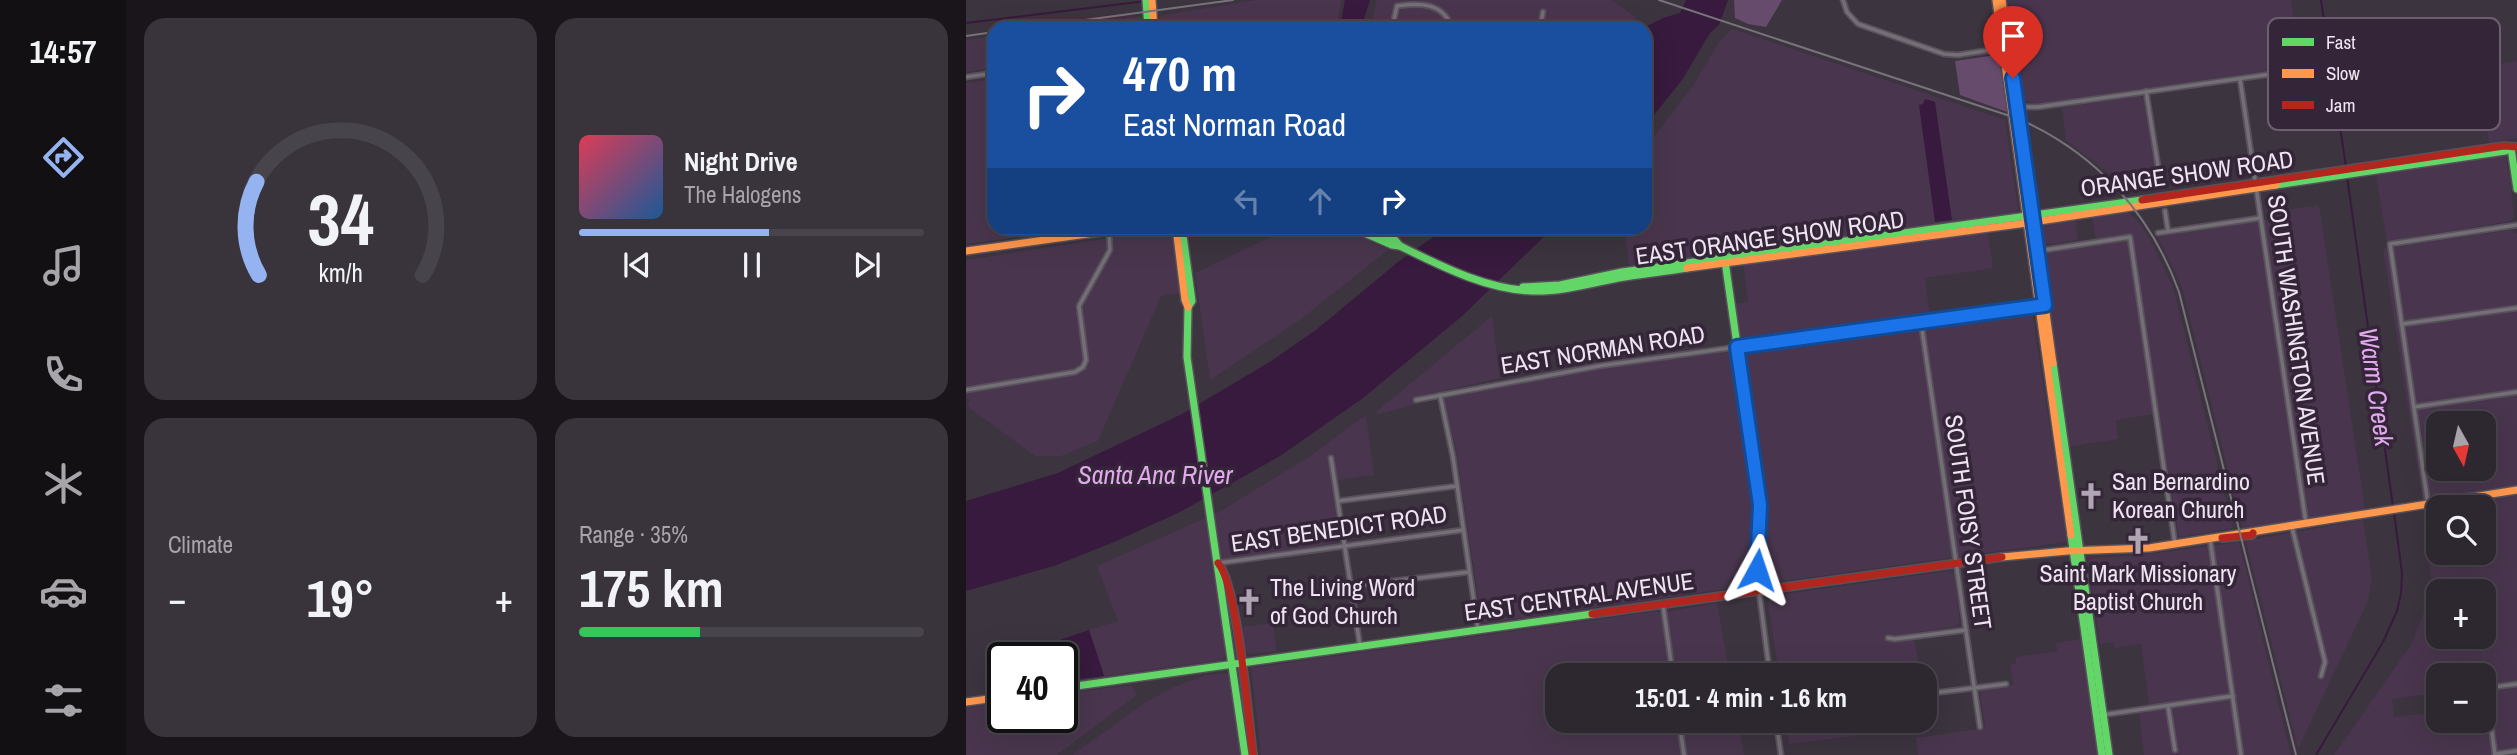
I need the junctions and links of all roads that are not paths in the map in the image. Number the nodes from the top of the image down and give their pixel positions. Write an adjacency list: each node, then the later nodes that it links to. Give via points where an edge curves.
1 (1843, 0): 11 (street, via 1853,20 1866,28 1944,54)
2 (1996, 0): 11 (main road)
3 (2002, 0): 11 (main road)
4 (1149, 3): 6 (main road); 7 (main road)
5 (1543, 12): 10 (street)
6 (1148, 21)
7 (1153, 21)
8 (1394, 21): 9 (street, via 1397,6 1414,4 1430,6)
9 (1449, 21)
10 (1541, 21)
11 (2005, 48): 17 (main road); 24 (main road)
12 (987, 74): 14 (street)
13 (2268, 74): 15 (street)
14 (966, 77)
15 (2240, 79): 16 (street); 20 (street, SOUTH WASHINGTON AVENUE)
16 (2146, 91): 17 (street); 19 (street)
17 (2017, 107): 24 (main road)
18 (2514, 147): 20 (main road, ORANGE SHOW ROAD); 21 (main road)
19 (2161, 186)
20 (2256, 187): 23 (street, SOUTH WASHINGTON AVENUE); 24 (main road, ORANGE SHOW ROAD)
21 (2517, 188)
22 (2165, 211): 26 (street)
23 (2260, 218): 26 (street); 56 (street, SOUTH WASHINGTON AVENUE)
24 (2030, 219): 36 (main road); 37 (main road, EAST ORANGE SHOW ROAD); 38 (main road)
25 (2517, 225): 42 (street, via 2390,244)
26 (2168, 232): 27 (street)
27 (2158, 233)
28 (1075, 235): 35 (main road)
29 (1110, 235): 44 (street, via 1109,254 1079,306 1086,357 1083,367 1074,373)
30 (1177, 235): 39 (main road)
31 (1183, 235): 39 (main road, via 1192,301)
32 (1369, 235): 34 (main road)
33 (1384, 235): 34 (main road)
34 (1400, 246): 37 (main road, EAST ORANGE SHOW ROAD, via 1468,277 1550,291)
35 (966, 251)
36 (2038, 251): 38 (main road); 60 (street, via 2130,237)
37 (1725, 260): 43 (main road)
38 (2042, 305): 41 (street, EAST NORMAN ROAD); 62 (main road)
39 (1188, 307): 63 (main road, via 1187,357)
40 (2517, 308): 42 (street)
41 (1921, 322): 43 (street, EAST NORMAN ROAD); 64 (street, SOUTH FOISY STREET)
42 (2402, 324): 48 (street)
43 (1737, 347): 46 (street, EAST NORMAN ROAD, via 1599,366); 67 (main road, via 1760,505)
44 (966, 390)
45 (2517, 392): 48 (street)
46 (1440, 396): 47 (street, EAST NORMAN ROAD); 50 (street)
47 (1416, 400)
48 (2414, 407): 52 (street)
49 (1331, 458): 54 (street)
50 (1457, 486): 54 (street); 58 (street)
51 (2517, 490): 53 (main road, EAST CENTRAL AVENUE)
52 (2427, 495)
53 (2485, 495)
54 (1337, 501): 61 (street)
55 (2426, 504): 56 (main road, EAST CENTRAL AVENUE)
56 (2306, 524): 57 (main road, EAST CENTRAL AVENUE)
57 (2292, 527): 59 (main road, EAST CENTRAL AVENUE); 78 (street, via 2325,662)
58 (1464, 530): 61 (street, EAST BENEDICT ROAD); 65 (street)
59 (2210, 539): 60 (main road, EAST CENTRAL AVENUE); 84 (street)
60 (2175, 544): 62 (main road, EAST CENTRAL AVENUE)
61 (1344, 546): 63 (street, EAST BENEDICT ROAD); 66 (street)
62 (2077, 551): 64 (main road, EAST CENTRAL AVENUE); 69 (main road); 73 (main road)
63 (1218, 564): 75 (main road)
64 (1956, 564): 67 (main road, EAST CENTRAL AVENUE); 71 (street, SOUTH FOISY STREET)
65 (1469, 572): 66 (street); 70 (street)
66 (1351, 586): 74 (street)
67 (1759, 592): 68 (main road, EAST CENTRAL AVENUE); 77 (street)
68 (1663, 605): 70 (main road, EAST CENTRAL AVENUE); 76 (street)
69 (2082, 615): 73 (main road); 88 (main road)
70 (1478, 630): 74 (main road, EAST CENTRAL AVENUE)
71 (1966, 630): 72 (street); 82 (street, SOUTH FOISY STREET)
72 (1888, 638)
73 (2093, 642): 88 (main road)
74 (1360, 646): 75 (main road, EAST CENTRAL AVENUE)
75 (1236, 663): 81 (main road, EAST CENTRAL AVENUE); 95 (main road); 96 (main road)
76 (1671, 663)
77 (1768, 663)
78 (2321, 676)
79 (2006, 684): 82 (street)
80 (2517, 684): 94 (street, via 2486,688)
81 (1078, 686)
82 (1974, 688): 83 (street); 89 (street, SOUTH FOISY STREET)
83 (1937, 693)
84 (2233, 696): 87 (street); 101 (street)
85 (987, 699): 86 (main road)
86 (966, 702)
87 (2168, 706): 88 (street); 92 (street)
88 (2100, 715): 99 (main road); 100 (main road)
89 (1980, 727)
90 (1681, 733): 97 (street)
91 (1778, 733): 98 (street)
92 (2175, 750)
93 (2517, 751): 94 (street)
94 (2495, 754)
95 (1245, 755)
96 (1253, 755)
97 (1684, 755)
98 (1781, 755)
99 (2102, 755)
100 (2109, 755)
101 (2241, 755)

